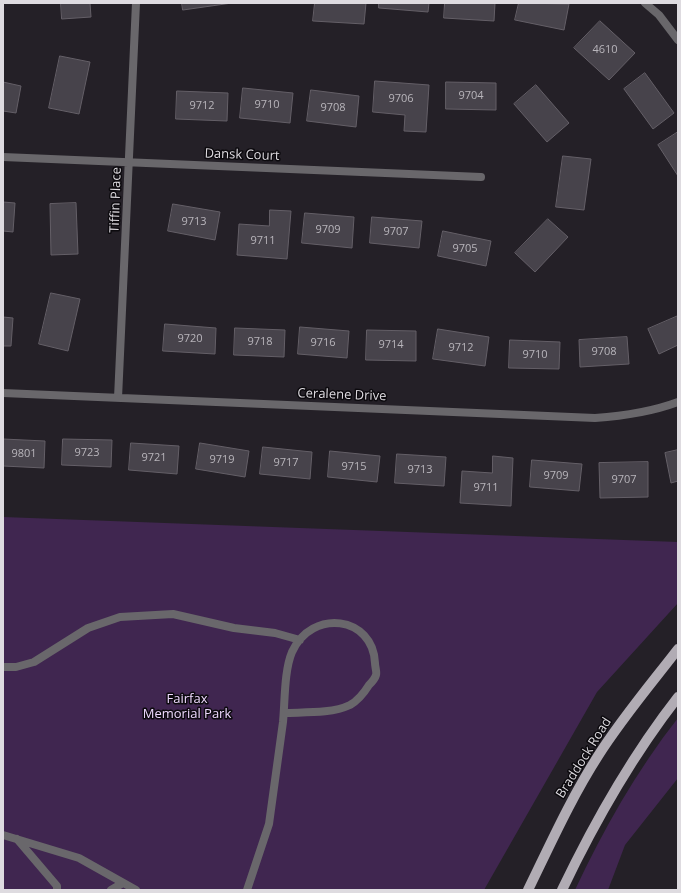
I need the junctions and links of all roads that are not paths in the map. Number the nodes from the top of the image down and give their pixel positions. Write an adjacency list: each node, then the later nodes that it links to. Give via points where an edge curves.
1 (136, 3): 5 (street, Tiffin Place)
2 (645, 3): 3 (street, via 659,15)
3 (678, 40)
4 (3, 157): 5 (street, Dansk Court)
5 (130, 162): 6 (street, Dansk Court); 8 (street, Tiffin Place)
6 (481, 177)
7 (3, 393): 8 (street, Ceralene Drive)
8 (118, 398): 9 (street, Ceralene Drive, via 595,418 630,416)
9 (678, 402)
10 (300, 640): 12 (street, via 173,614 120,617 88,628 34,662 16,667); 14 (street, via 292,653); 14 (street, via 304,634 319,625 336,622 350,626 368,639 375,653 376,675 363,695 350,705 328,710)
11 (678, 649): 17 (main road, Braddock Road, via 598,756)
12 (3, 667)
13 (678, 697): 25 (main road, via 639,752 582,848)
14 (284, 713): 22 (street, via 269,824)
15 (3, 835): 16 (street)
16 (17, 839): 18 (street, via 79,858); 19 (street, via 57,886)
17 (545, 853): 23 (main road); 24 (main road, Braddock Road)
18 (123, 883): 20 (street); 21 (street)
19 (57, 890)
20 (111, 890)
21 (136, 890)
22 (247, 890)
23 (521, 890)
24 (528, 890)
25 (562, 890)

